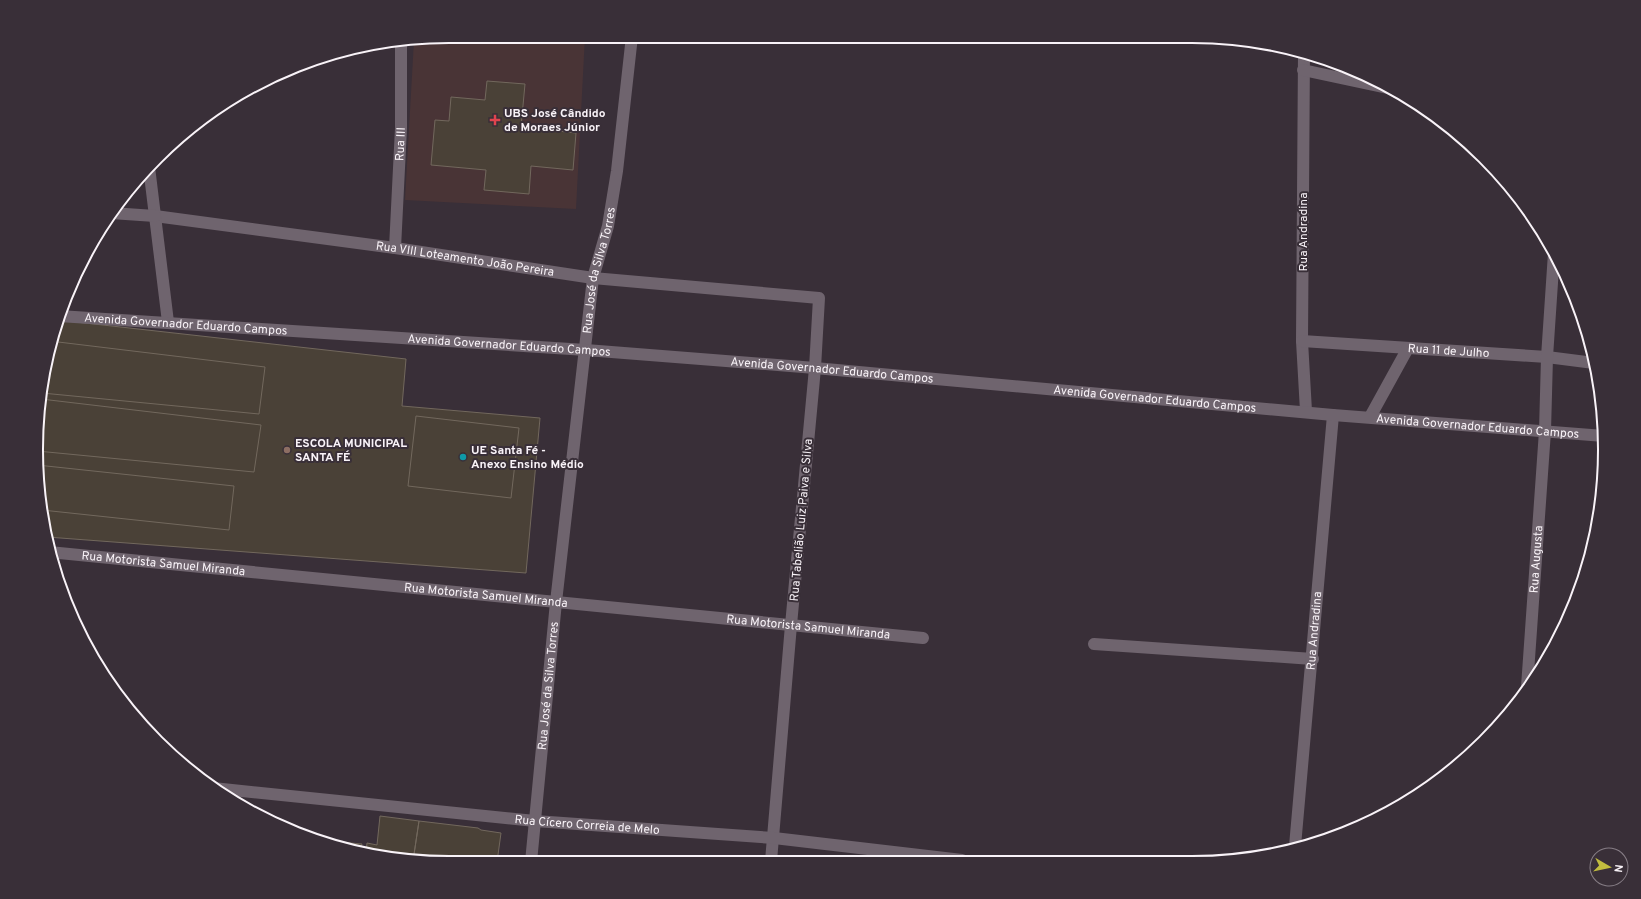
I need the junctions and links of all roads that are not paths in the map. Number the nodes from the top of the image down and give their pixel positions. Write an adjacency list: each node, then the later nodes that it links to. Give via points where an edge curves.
1 (631, 43): 11 (street, Rua José da Silva Torres, via 617,171 608,226)
2 (401, 46): 9 (street, Rua III, via 401,128)
3 (1304, 59): 4 (street, Rua Andradina)
4 (1303, 70): 5 (street); 15 (street, Rua Andradina)
5 (1369, 84)
6 (150, 175): 8 (street)
7 (119, 214): 8 (street, Rua VIII Loteamento João Pereira)
8 (155, 216): 9 (street, Rua VIII Loteamento João Pereira); 14 (street)
9 (395, 248): 11 (street, Rua VIII Loteamento João Pereira)
10 (1553, 264): 18 (street)
11 (593, 278): 12 (street, Rua VIII Loteamento João Pereira); 17 (street, Rua José da Silva Torres)
12 (819, 298): 20 (street, Rua Tabelião Luiz Paiva e Silva)
13 (66, 316): 14 (street, Avenida Governador Eduardo Campos)
14 (168, 322): 17 (street, Avenida Governador Eduardo Campos)
15 (1302, 341): 16 (street, Rua 11 de Julho); 21 (street, Rua Andradina)
16 (1408, 348): 18 (street, Rua 11 de Julho); 23 (street)
17 (586, 350): 20 (street, Avenida Governador Eduardo Campos); 27 (street, Rua José da Silva Torres)
18 (1547, 357): 19 (street, Rua 11 de Julho); 24 (street)
19 (1588, 362)
20 (815, 368): 21 (street, Avenida Governador Eduardo Campos); 28 (street, Rua Tabelião Luiz Paiva e Silva)
21 (1306, 411): 22 (street, Avenida Governador Eduardo Campos)
22 (1333, 415): 23 (street, Avenida Governador Eduardo Campos); 31 (street, Rua Andradina)
23 (1370, 417): 24 (street, Avenida Governador Eduardo Campos)
24 (1545, 431): 25 (street, Avenida Governador Eduardo Campos); 32 (street, Rua Augusta)
25 (1597, 435)
26 (56, 553): 27 (street, Rua Motorista Samuel Miranda)
27 (556, 602): 28 (street, Rua Motorista Samuel Miranda); 34 (street, Rua José da Silva Torres)
28 (791, 625): 29 (street, Rua Motorista Samuel Miranda); 35 (street, Rua Tabelião Luiz Paiva e Silva)
29 (923, 638)
30 (1094, 644): 31 (street)
31 (1313, 659): 36 (street, Rua Andradina)
32 (1528, 677)
33 (228, 790): 34 (street, Rua Cícero Correia de Melo)
34 (535, 821): 35 (street, Rua Cícero Correia de Melo); 37 (street, Rua José da Silva Torres)
35 (774, 838): 38 (street, Rua Tabelião Luiz Paiva e Silva); 39 (street, Rua Cícero Correia de Melo)
36 (1296, 842)
37 (532, 856)
38 (772, 856)
39 (928, 856)

